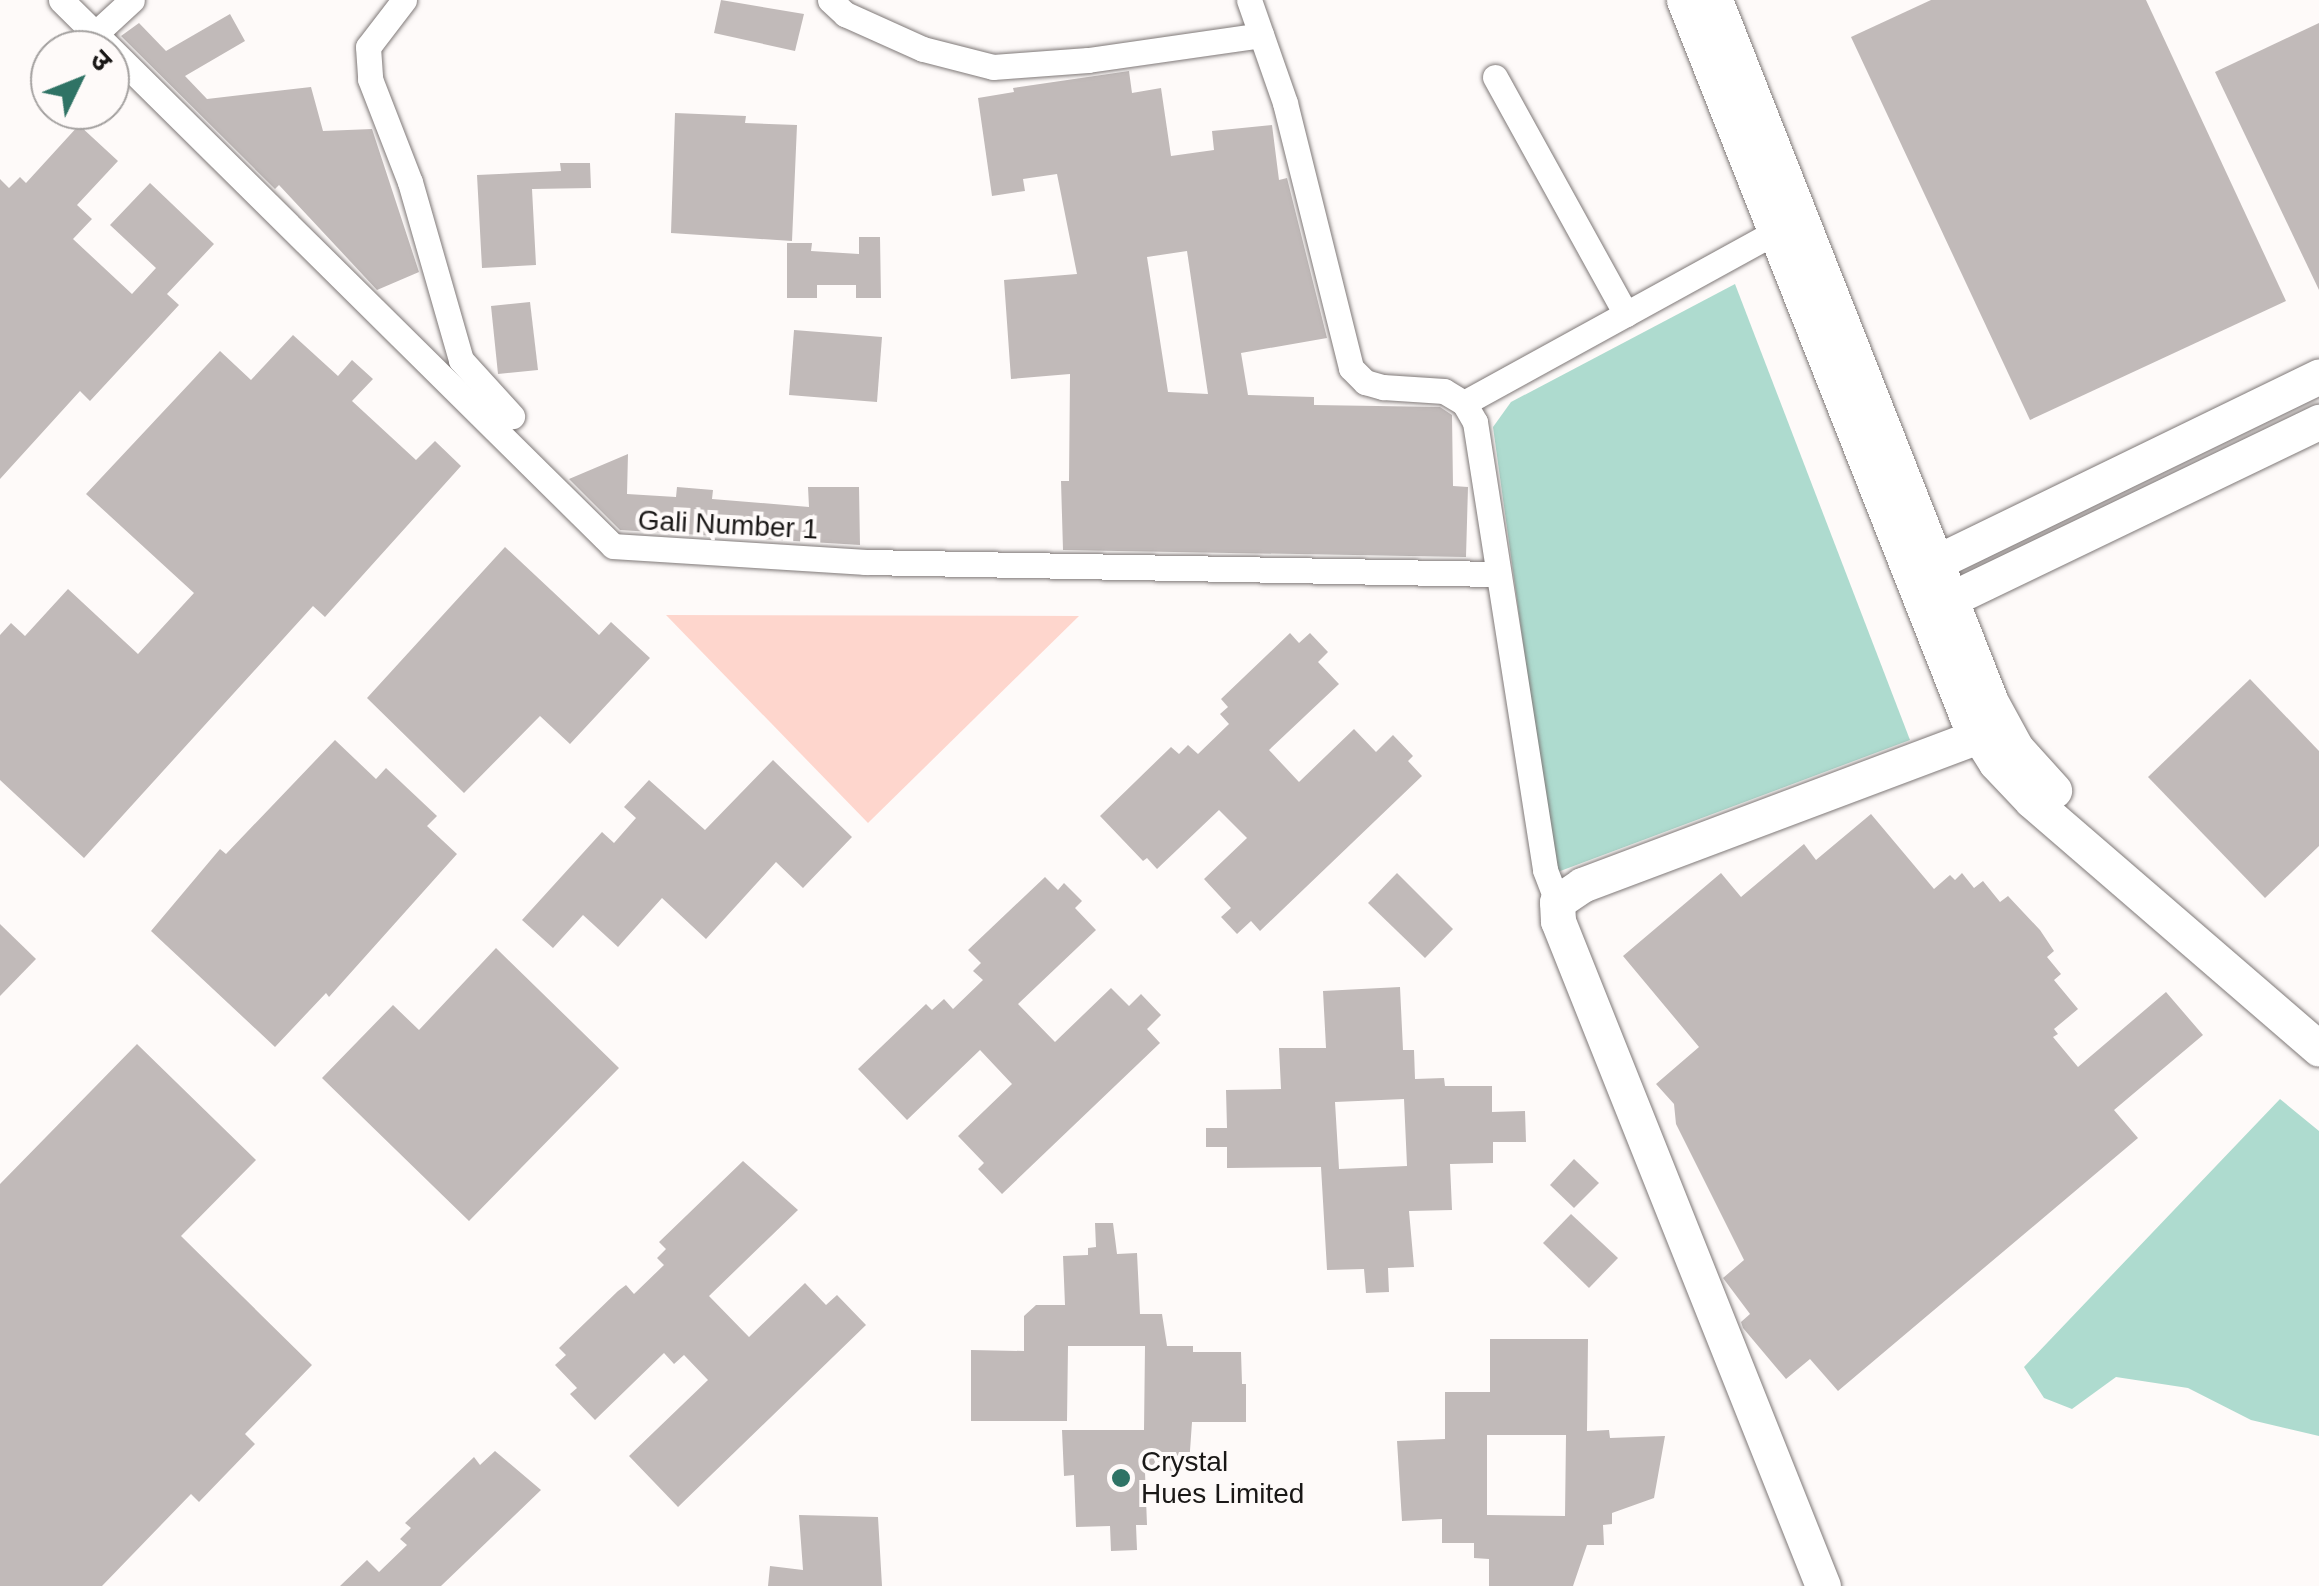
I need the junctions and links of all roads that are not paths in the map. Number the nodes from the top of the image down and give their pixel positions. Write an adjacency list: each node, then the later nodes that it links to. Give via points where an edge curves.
1 (61, 0): 8 (street, Gali Number 1)
2 (132, 0): 9 (street)
3 (404, 0): 17 (street, via 368,46 370,79 410,182 461,360)
4 (830, 0): 10 (street, via 845,14 923,49 994,67)
5 (1249, 0): 10 (street)
6 (1684, 0): 13 (street)
7 (1715, 0): 19 (street)
8 (92, 30)
9 (100, 30)
10 (1261, 35): 16 (street, via 1285,103 1351,368 1365,382 1444,391)
11 (130, 68): 20 (street, Gali Number 1, via 613,546 865,562)
12 (1495, 77): 14 (street)
13 (1774, 232): 14 (street); 19 (street)
14 (1626, 314): 16 (street)
15 (2319, 376): 19 (street)
16 (1464, 403): 20 (street, via 1475,422)
17 (512, 416)
18 (2319, 422): 21 (street)
19 (1922, 570): 21 (street)
20 (1498, 574): 23 (street, via 1546,870)
21 (1936, 606): 22 (street, via 1951,685); 24 (street, via 2016,748 2047,784)
22 (1978, 736): 23 (street, via 1582,885); 25 (street, via 2032,801)
23 (1558, 902): 26 (street, via 1558,921)
24 (2319, 1019)
25 (2319, 1049)
26 (1823, 1586)

